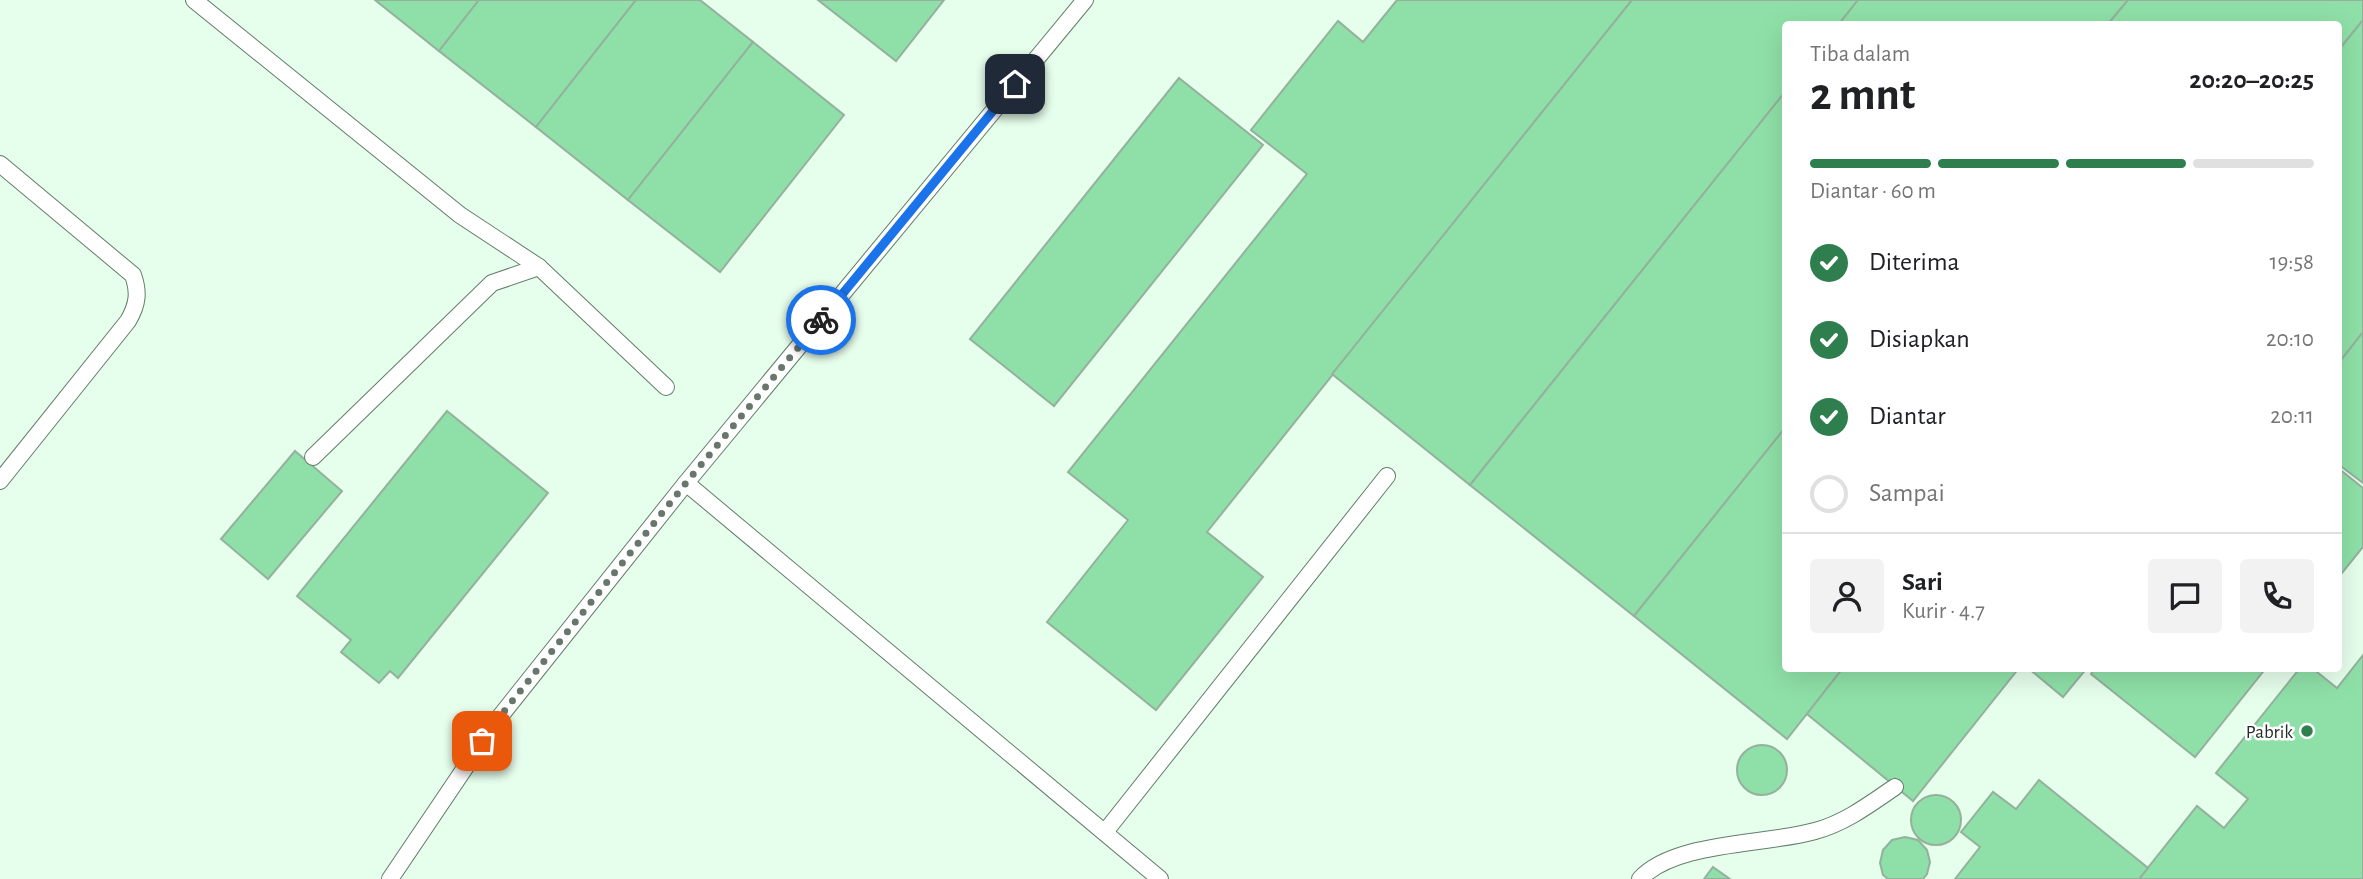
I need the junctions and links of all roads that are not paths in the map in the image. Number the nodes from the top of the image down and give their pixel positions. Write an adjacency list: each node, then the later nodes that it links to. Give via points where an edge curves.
1 (194, 0): 4 (lane, via 460,215)
2 (1085, 0): 9 (lane)
3 (0, 164): 8 (lane, via 133,275 137,286 128,321)
4 (539, 267): 5 (lane); 6 (lane, via 492,283)
5 (666, 387)
6 (313, 457)
7 (1387, 476): 11 (lane)
8 (0, 481)
9 (686, 483): 11 (lane); 12 (lane, via 498,719)
10 (1895, 787): 14 (lane, via 1858,813 1816,831 1676,857)
11 (1104, 832): 13 (lane)
12 (390, 879)
13 (1160, 879)
14 (1640, 879)

